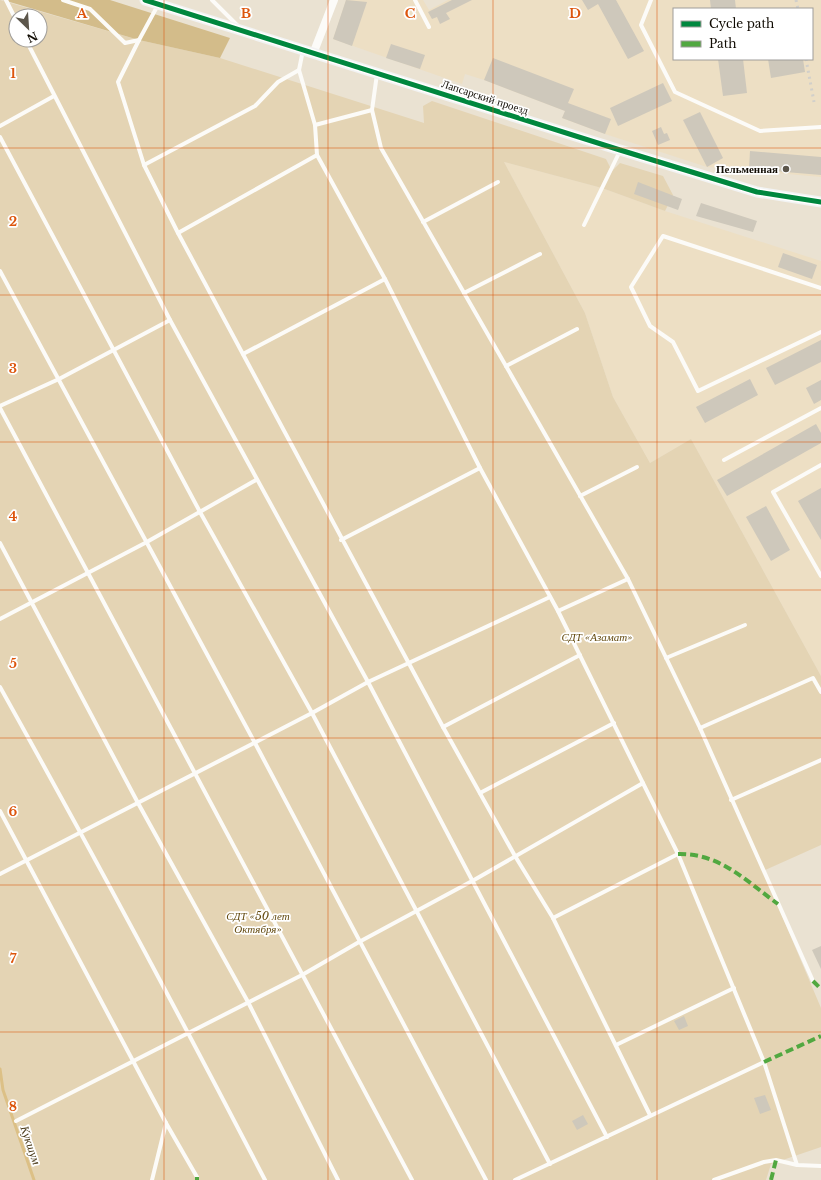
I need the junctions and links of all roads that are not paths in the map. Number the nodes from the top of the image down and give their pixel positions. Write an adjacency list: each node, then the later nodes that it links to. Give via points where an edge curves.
1 (63, 0): 10 (lane, via 90,8 125,43)
2 (145, 0): 7 (street, Лапсарский проезд)
3 (212, 0): 9 (lane)
4 (334, 0): 12 (street)
5 (415, 0): 8 (lane)
6 (651, 0): 19 (lane, via 641,25 675,92 760,131)
7 (159, 4): 9 (street, Лапсарский проезд); 10 (lane)
8 (429, 27)
9 (241, 30): 12 (street, Лапсарский проезд)
10 (139, 40): 23 (lane, via 118,82)
11 (30, 48): 15 (lane)
12 (308, 52): 13 (lane); 14 (street, Лапсарский проезд)
13 (299, 70): 17 (lane); 23 (lane, via 278,82 255,106)
14 (377, 73): 16 (lane); 21 (street, Лапсарский проезд)
15 (54, 96): 18 (lane); 34 (lane)
16 (372, 110): 17 (lane); 26 (lane, via 381,148)
17 (315, 125): 22 (lane)
18 (0, 126)
19 (821, 128)
20 (0, 137): 37 (lane)
21 (620, 150): 25 (street, Лапсарский проезд, via 757,192); 27 (lane)
22 (317, 156): 28 (lane); 31 (lane)
23 (144, 165): 28 (lane)
24 (498, 182): 26 (lane)
25 (821, 202)
26 (423, 222): 33 (lane)
27 (584, 225)
28 (178, 233): 38 (lane)
29 (540, 254): 33 (lane)
30 (0, 271): 40 (lane)
31 (385, 279): 38 (lane); 46 (lane)
32 (821, 288): 36 (lane, via 663,236 631,287 650,326 673,342 698,391)
33 (464, 293): 39 (lane)
34 (170, 320): 37 (lane); 47 (lane)
35 (577, 329): 39 (lane)
36 (821, 332)
37 (114, 350): 40 (lane); 49 (lane)
38 (243, 354): 50 (lane)
39 (506, 366): 48 (lane)
40 (59, 379): 41 (lane); 52 (lane)
41 (0, 407): 53 (lane)
42 (821, 408): 43 (lane)
43 (724, 460)
44 (821, 465): 54 (lane, via 773,492)
45 (637, 467): 48 (lane)
46 (480, 468): 50 (lane); 56 (lane)
47 (256, 480): 49 (lane); 64 (lane)
48 (580, 496): 55 (lane)
49 (200, 512): 52 (lane); 67 (lane)
50 (341, 540): 63 (lane)
51 (0, 543): 57 (lane)
52 (145, 543): 53 (lane); 71 (lane)
53 (88, 572): 57 (lane); 73 (lane)
54 (821, 576)
55 (628, 579): 58 (lane); 62 (lane)
56 (550, 597): 58 (lane); 63 (lane)
57 (32, 603): 59 (lane); 77 (lane)
58 (558, 611): 61 (lane)
59 (0, 619)
60 (745, 625): 62 (lane)
61 (580, 655): 68 (lane); 69 (lane)
62 (666, 658): 70 (lane)
63 (409, 664): 64 (lane); 69 (lane)
64 (368, 682): 67 (lane); 84 (lane)
65 (0, 687): 79 (lane)
66 (821, 692): 70 (lane, via 813,678)
67 (312, 713): 71 (lane); 85 (lane)
68 (614, 723): 74 (lane); 75 (lane)
69 (443, 727): 75 (lane)
70 (700, 728): 76 (lane)
71 (255, 743): 73 (lane); 87 (lane)
72 (821, 760): 76 (lane)
73 (195, 773): 77 (lane); 88 (lane)
74 (643, 782): 80 (lane); 81 (lane)
75 (480, 793): 81 (lane)
76 (731, 800): 89 (lane)
77 (138, 803): 79 (lane); 91 (lane)
78 (0, 811): 82 (lane)
79 (82, 833): 82 (lane); 92 (lane)
80 (678, 854): 86 (lane); 90 (lane)
81 (515, 856): 84 (lane); 86 (lane)
82 (26, 861): 83 (lane); 94 (lane)
83 (0, 874)
84 (474, 880): 85 (lane); 99 (lane)
85 (417, 910): 87 (lane); 100 (lane)
86 (554, 918): 93 (lane)
87 (359, 942): 88 (lane); 108 (lane)
88 (302, 975): 91 (lane); 107 (lane)
89 (813, 982)
90 (734, 988): 93 (lane); 95 (lane)
91 (248, 1002): 92 (lane); 106 (lane)
92 (189, 1033): 94 (lane); 105 (lane)
93 (616, 1045): 96 (lane)
94 (133, 1060): 97 (lane); 98 (lane)
95 (764, 1062): 96 (lane); 101 (lane)
96 (650, 1115): 99 (lane)
97 (16, 1121)
98 (166, 1123): 103 (lane); 104 (lane)
99 (607, 1137): 100 (lane)
100 (550, 1164): 109 (lane)
101 (797, 1165): 102 (lane); 110 (lane, via 776,1160 764,1162)
102 (821, 1166)
103 (197, 1177)
104 (152, 1180)
105 (265, 1180)
106 (338, 1180)
107 (412, 1180)
108 (486, 1180)
109 (514, 1180)
110 (714, 1180)

